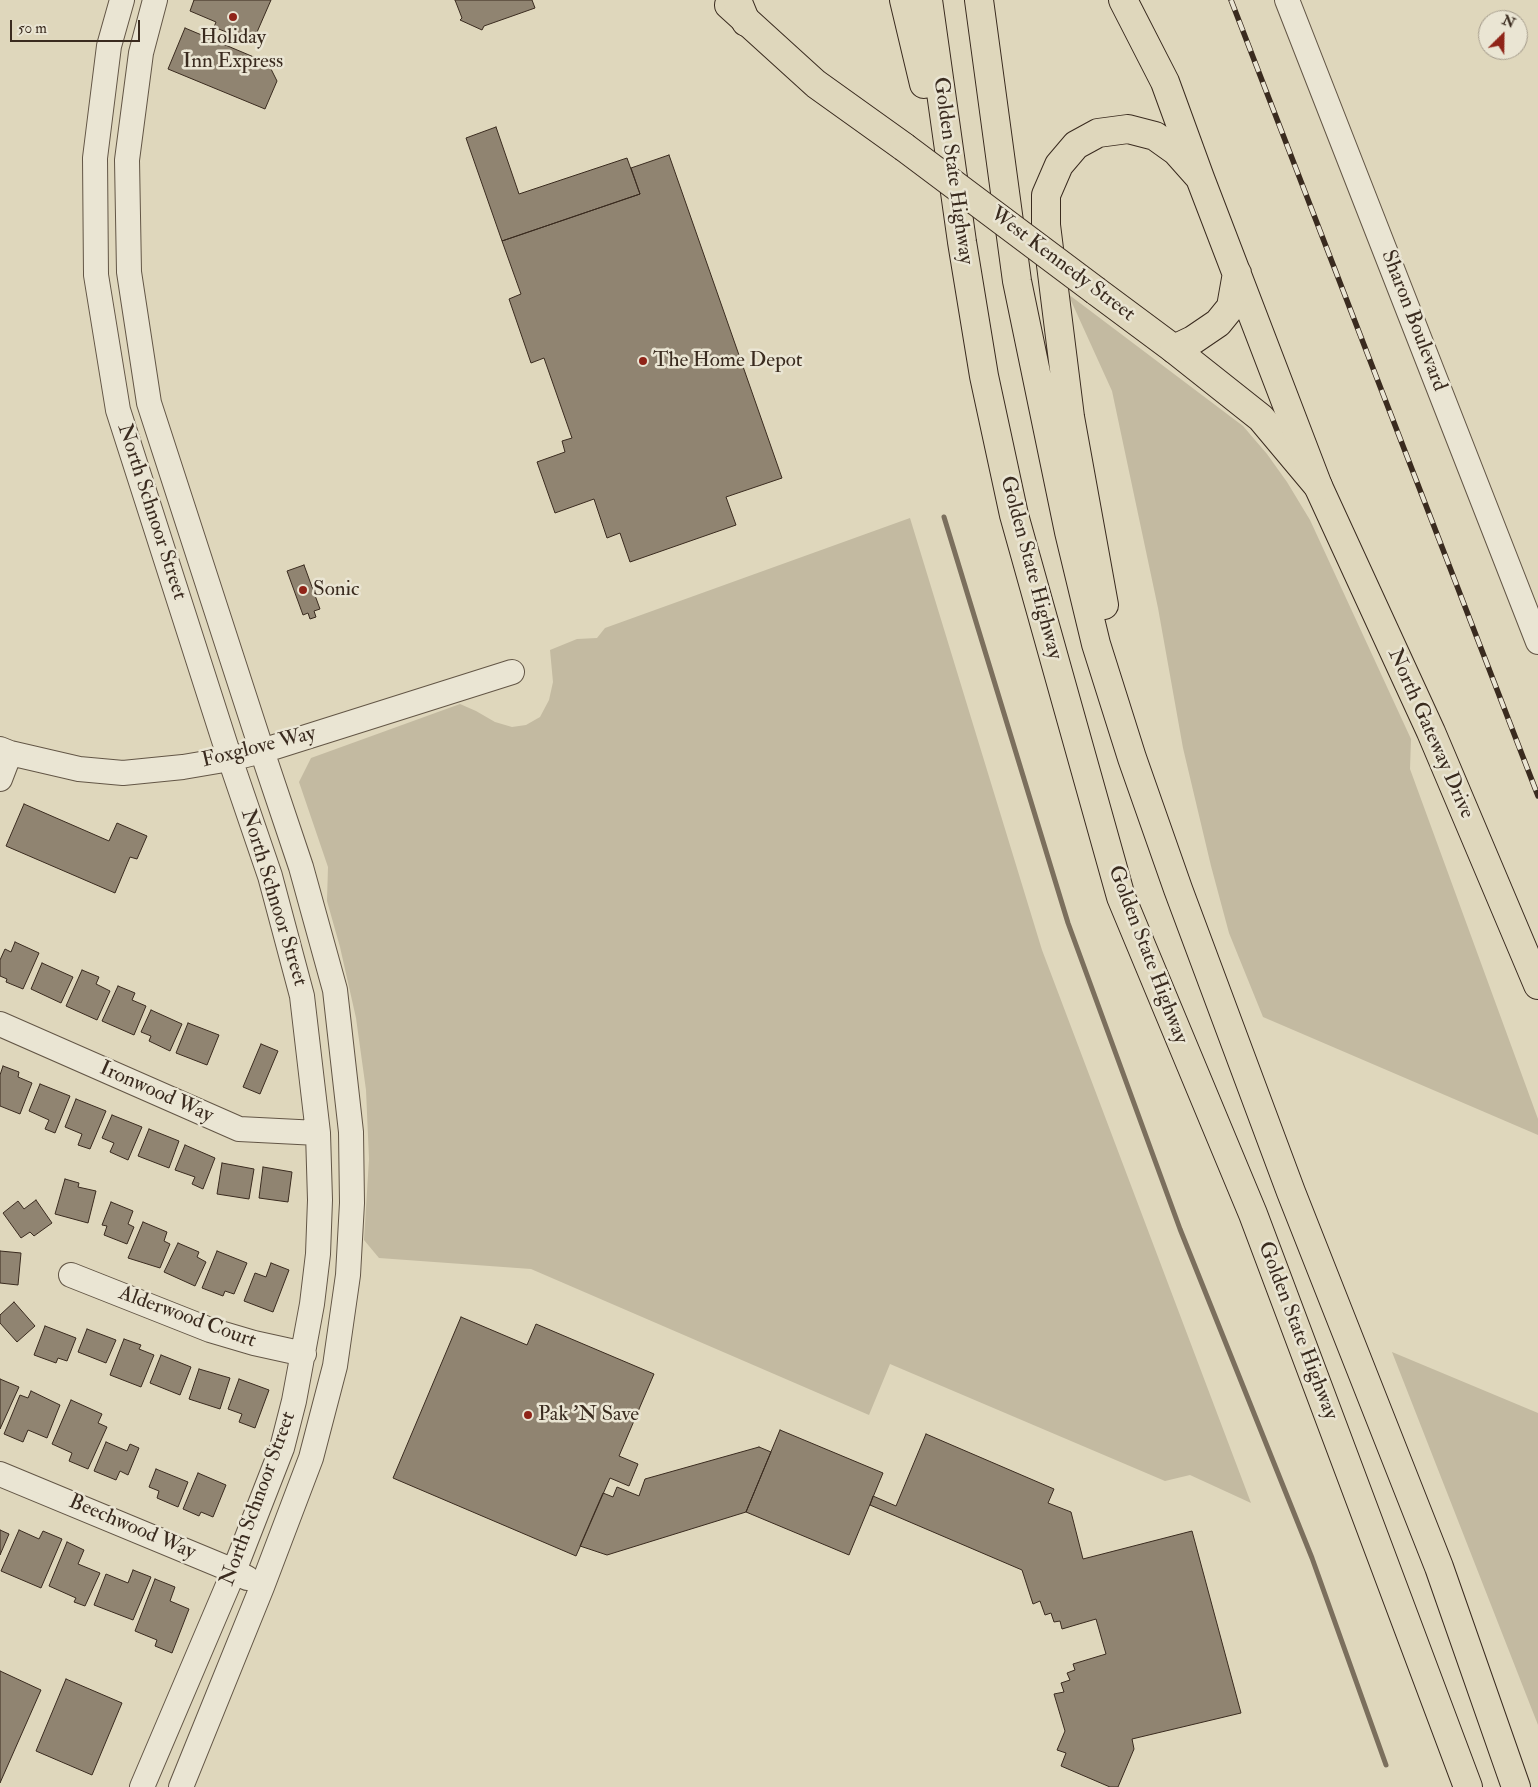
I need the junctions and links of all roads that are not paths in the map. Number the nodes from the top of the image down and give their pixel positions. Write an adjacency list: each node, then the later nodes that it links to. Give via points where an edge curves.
1 (122, 0): 16 (street, North Schnoor Street, via 109,46 95,158 96,275)
2 (139, 0): 11 (street, via 131,30)
3 (155, 0): 11 (street, North Schnoor Street)
4 (724, 0): 10 (main road, West Kennedy Street)
5 (904, 0): 13 (main road)
6 (928, 0): 13 (main road, Golden State Highway)
7 (979, 0): 23 (main road, via 1017,281 1073,550 1096,644)
8 (1123, 0): 12 (main road, via 1165,82)
9 (1287, 0): 19 (street, Sharon Boulevard)
10 (742, 11): 15 (main road, West Kennedy Street, bridge, via 816,84)
11 (141, 53): 17 (street, North Schnoor Street, via 127,160 129,272 149,403)
12 (1200, 178): 14 (main road); 23 (main road, via 1176,151 1155,136 1128,129 1098,133 1076,145 1059,165 1046,194 1046,224 1070,417)
13 (962, 242): 37 (main road, Golden State Highway, via 984,376 1014,515 1121,897 1253,1214)
14 (1237, 273): 15 (main road, via 1231,307 1218,323); 18 (main road)
15 (1174, 349): 18 (main road, West Kennedy Street, via 1261,418)
16 (113, 381): 17 (street, via 130,400 149,465); 24 (street, North Schnoor Street, via 118,410)
17 (175, 483): 22 (street, North Schnoor Street)
18 (1318, 486): 26 (main road, North Gateway Drive, via 1431,732)
19 (1538, 642)
20 (512, 672): 22 (street, Foxglove Way)
21 (5, 751): 24 (street, Foxglove Way, via 79,769 123,773); 25 (street)
22 (262, 751): 24 (street, Foxglove Way); 33 (street, North Schnoor Street, via 301,867 334,990 351,1132 352,1203 348,1275 335,1366 311,1458)
23 (1132, 758): 34 (main road, via 1291,1192 1439,1567)
24 (230, 759): 28 (street, North Schnoor Street, via 270,876 302,996)
25 (0, 779)
26 (1538, 985)
27 (0, 1024): 28 (street, Ironwood Way, via 239,1129)
28 (318, 1133): 30 (street, North Schnoor Street, via 318,1254)
29 (71, 1275): 30 (street, Alderwood Court, via 210,1330)
30 (304, 1354): 32 (street, North Schnoor Street, via 282,1448)
31 (0, 1474): 32 (street, Beechwood Way)
32 (234, 1571): 33 (street, Beechwood Way); 35 (street, North Schnoor Street)
33 (262, 1587): 36 (street, North Schnoor Street)
34 (1513, 1779)
35 (142, 1787)
36 (181, 1787)
37 (1468, 1787)

